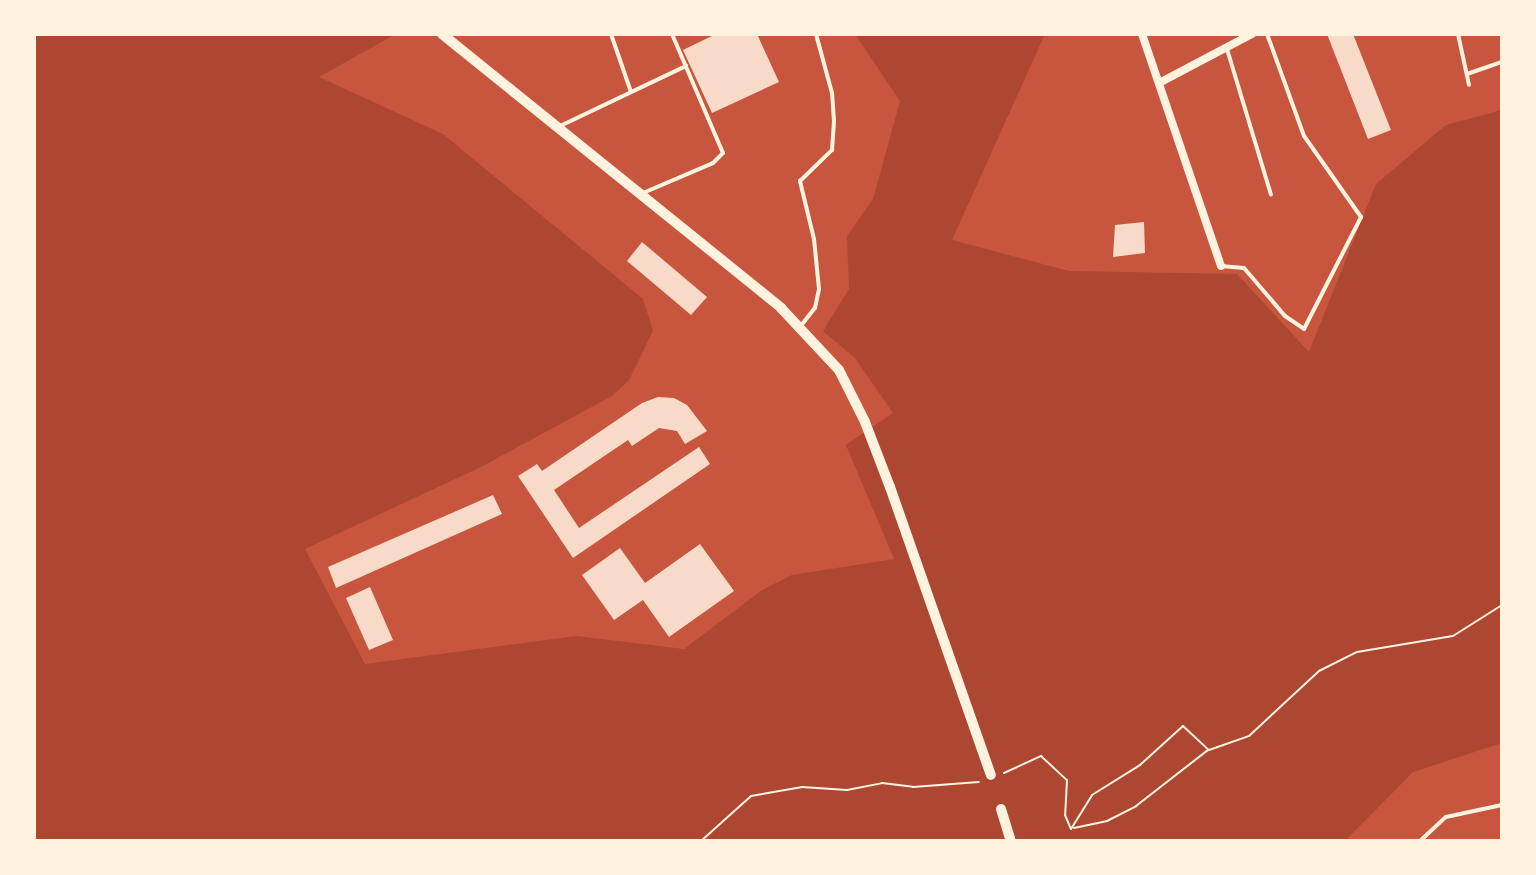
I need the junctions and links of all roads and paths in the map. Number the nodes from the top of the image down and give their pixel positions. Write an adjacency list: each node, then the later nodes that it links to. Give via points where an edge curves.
1 (442, 34): 16 (street)
2 (611, 34): 15 (lane)
3 (672, 34): 11 (lane)
4 (816, 34): 20 (lane, via 834,121 832,150 800,181 819,289 815,308)
5 (1142, 34): 13 (street)
6 (1252, 34): 9 (street)
7 (1267, 34): 19 (lane, via 1304,136 1361,217 1304,329 1285,316 1244,268)
8 (1458, 34): 12 (lane)
9 (1226, 47): 13 (street); 18 (lane)
10 (1502, 62): 12 (lane)
11 (686, 66): 15 (lane); 17 (lane, via 723,153 713,163)
12 (1467, 74): 14 (lane)
13 (1159, 83): 19 (street)
14 (1469, 85)
15 (631, 92): 16 (lane)
16 (558, 127): 17 (street)
17 (640, 194): 20 (street)
18 (1271, 195)
19 (1221, 266)
20 (800, 327): 23 (street, via 839,370 865,422)
21 (1502, 605): 22 (path, via 1453,636 1357,652 1331,664 1249,736)
22 (1209, 750): 26 (path, via 1136,806 1107,821); 26 (path, via 1183,726 1140,765 1092,795)
23 (994, 777): 26 (path, via 1041,756 1067,780 1065,815); 27 (path, via 913,787 802,787 751,796)
24 (1502, 805): 29 (lane, via 1446,817)
25 (1001, 809): 28 (street)
26 (1071, 829)
27 (701, 841)
28 (1011, 841)
29 (1420, 841)

